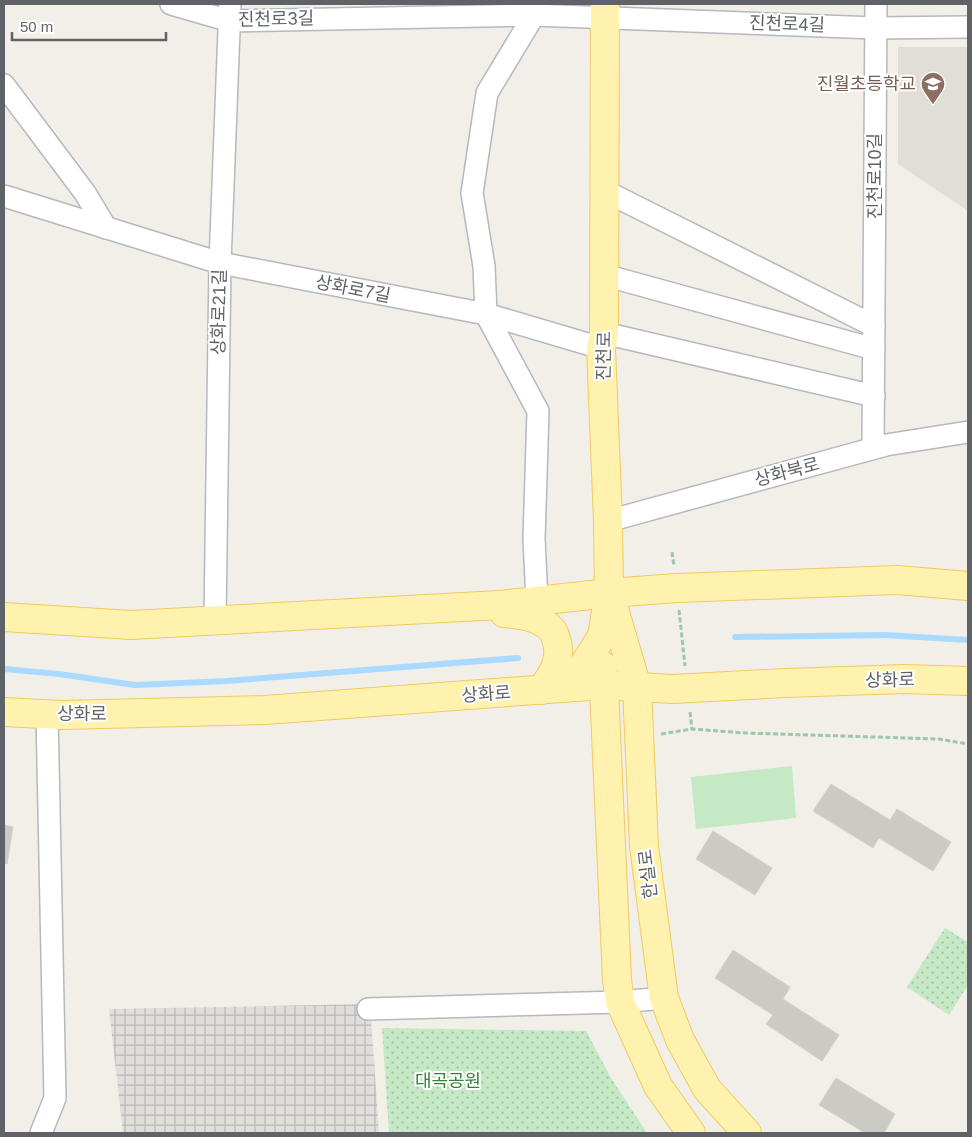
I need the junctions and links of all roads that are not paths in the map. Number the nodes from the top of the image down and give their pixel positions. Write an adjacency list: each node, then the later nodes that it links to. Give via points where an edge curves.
1 (171, 4): 4 (street, 진천로3길)
2 (876, 4): 7 (street, 진천로10길)
3 (605, 11): 5 (street, 진천로3길); 7 (street, 진천로4길); 9 (main road, 진천로)
4 (230, 12): 5 (street, 진천로3길); 12 (street, 상화로21길)
5 (534, 15): 14 (street, via 487,93 472,193 484,266)
6 (968, 27): 7 (street, 진천로4길)
7 (876, 28): 15 (street, 진천로10길)
8 (4, 85): 11 (street, via 85,193)
9 (605, 191): 13 (main road, 진천로); 15 (street)
10 (4, 196): 11 (street, 상화로7길)
11 (106, 228): 12 (street, 상화로7길)
12 (220, 263): 14 (street, 상화로7길); 27 (street, 상화로21길)
13 (604, 275): 16 (main road, 진천로); 17 (street)
14 (486, 314): 16 (street, 상화로7길); 24 (street, via 538,411 534,539)
15 (874, 326): 17 (street, 진천로10길)
16 (603, 341): 18 (street); 21 (main road, 진천로)
17 (874, 349): 18 (street, 진천로10길)
18 (874, 396): 20 (street, 진천로10길)
19 (968, 432): 20 (street, 상화북로)
20 (873, 448): 21 (street, 상화북로)
21 (608, 521): 23 (main road, 진천로)
22 (968, 586): 23 (main road, via 897,580)
23 (609, 593): 24 (main road); 28 (main road); 31 (main road, 한실로)
24 (537, 601): 25 (main road)
25 (466, 607): 27 (main road); 32 (main road, via 536,619 552,629 558,646 557,663)
26 (4, 617): 27 (main road, via 130,625)
27 (215, 620)
28 (602, 636): 30 (main road, 한실로); 32 (main road, via 578,674)
29 (968, 682): 31 (main road, 상화로, via 904,679 672,689)
30 (603, 685): 31 (main road, 상화로); 32 (main road, 상화로); 36 (main road, 한실로)
31 (636, 687): 35 (main road, 한실로, via 644,846)
32 (541, 690): 34 (main road, 상화로, via 265,710)
33 (4, 712): 34 (main road, 상화로)
34 (47, 714): 38 (street, via 55,1098)
35 (664, 998): 36 (street); 40 (main road, 한실로, via 680,1040 707,1089)
36 (620, 1002): 37 (street); 39 (main road, 한실로, via 658,1086)
37 (368, 1009)
38 (41, 1133)
39 (691, 1133)
40 (747, 1133)

